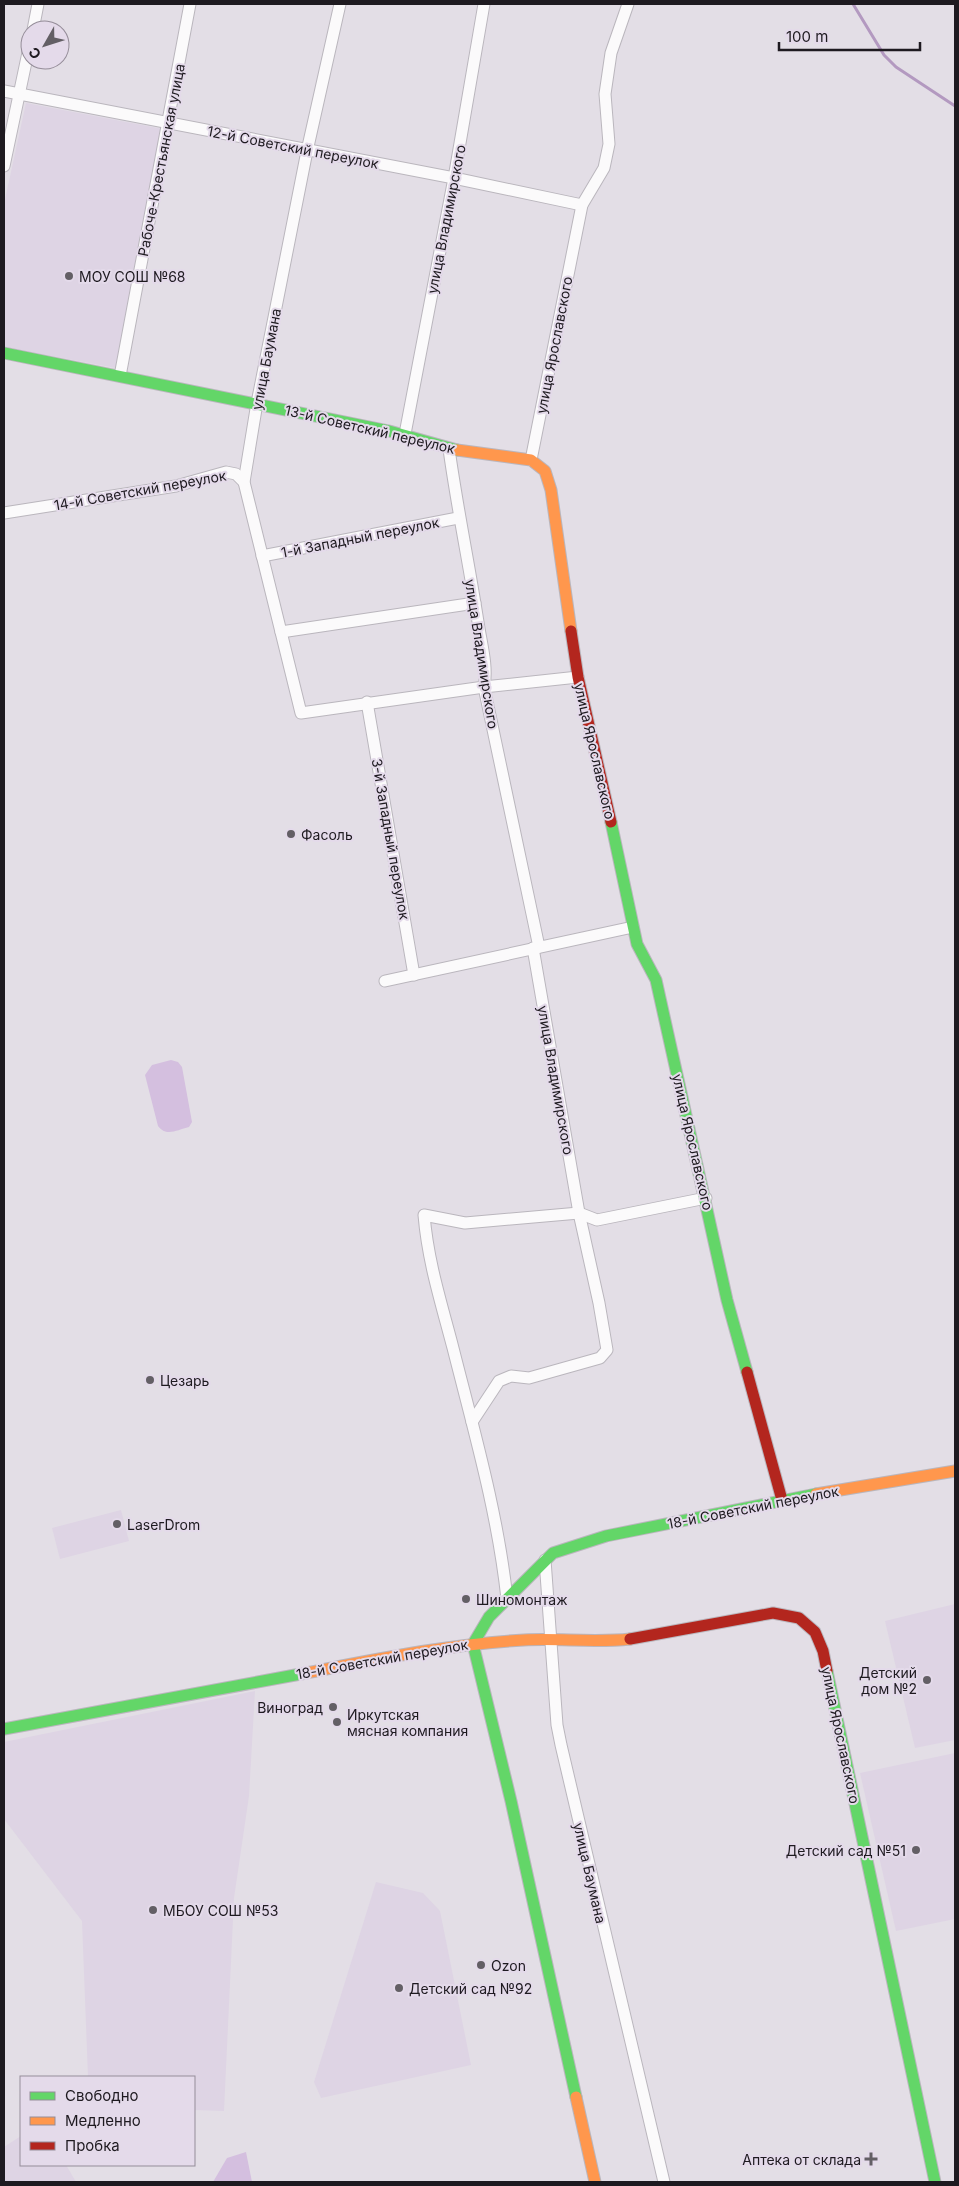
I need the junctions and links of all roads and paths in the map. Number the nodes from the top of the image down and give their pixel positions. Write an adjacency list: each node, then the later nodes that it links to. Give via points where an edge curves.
1 (38, 4): 6 (street)
2 (190, 4): 10 (street, Рабоче-Крестьянская улица)
3 (340, 4): 11 (street, улица Баумана)
4 (484, 4): 13 (street, улица Владимирского)
5 (628, 4): 14 (street, улица Ярославского, via 611,53 605,94 609,144 604,168)
6 (35, 20)
7 (24, 70): 9 (street)
8 (4, 91): 9 (street, 12-й Советский переулок)
9 (19, 94): 10 (street, 12-й Советский переулок); 12 (street)
10 (169, 122): 11 (street, 12-й Советский переулок); 16 (street, Рабоче-Крестьянская улица)
11 (307, 151): 13 (street, 12-й Советский переулок); 17 (street, улица Баумана)
12 (4, 166)
13 (454, 178): 14 (street, 12-й Советский переулок); 18 (street, улица Владимирского)
14 (582, 205): 20 (street, улица Ярославского)
15 (4, 353): 16 (street, 13-й Советский переулок)
16 (120, 376): 17 (street, 13-й Советский переулок)
17 (257, 403): 18 (street, 13-й Советский переулок); 21 (street, улица Баумана)
18 (405, 434): 19 (street, 13-й Советский переулок)
19 (449, 449): 20 (street, 13-й Советский переулок); 23 (street, улица Владимирского)
20 (531, 460): 27 (street, улица Ярославского, via 545,471 552,490)
21 (244, 482): 22 (street, 14-й Советский переулок, via 236,474 226,472 176,486); 24 (street, улица Баумана)
22 (4, 514)
23 (458, 518): 24 (street, 1-й Западный переулок); 25 (street, улица Владимирского)
24 (262, 556): 26 (street, улица Баумана)
25 (475, 603): 26 (street); 28 (street, улица Владимирского, via 486,671)
26 (281, 632): 29 (street, улица Баумана, via 301,713)
27 (578, 677): 28 (street); 30 (street, улица Ярославского)
28 (484, 687): 29 (street); 31 (street, улица Владимирского)
29 (367, 702): 32 (street, 3-й Западный переулок)
30 (633, 927): 31 (street); 34 (street, улица Ярославского, via 637,944 656,980)
31 (536, 948): 32 (street); 35 (street, улица Владимирского)
32 (414, 975): 33 (street)
33 (385, 981)
34 (706, 1198): 35 (street, via 597,1220); 38 (street, улица Ярославского, via 728,1300)
35 (579, 1213): 36 (street, улица Владимирского, via 607,1350 600,1358 530,1378 511,1376 499,1381); 36 (street, via 465,1223 424,1215 432,1271)
36 (472, 1422): 40 (street, via 502,1549)
37 (955, 1471): 38 (street, 18-й Советский переулок)
38 (782, 1500): 39 (street, 18-й Советский переулок, via 606,1536 553,1553)
39 (545, 1560): 40 (street, 18-й Советский переулок); 41 (street, улица Баумана)
40 (508, 1599): 42 (street, 18-й Советский переулок, via 489,1617)
41 (552, 1640): 42 (street, улица Ярославского); 45 (street, улица Баумана, via 561,1745); 46 (street, улица Ярославского, via 602,1642 632,1639 773,1613 798,1618 815,1632 823,1651)
42 (473, 1644): 43 (street, 18-й Советский переулок); 44 (street)
43 (4, 1729)
44 (595, 2182)
45 (664, 2182)
46 (935, 2182)

